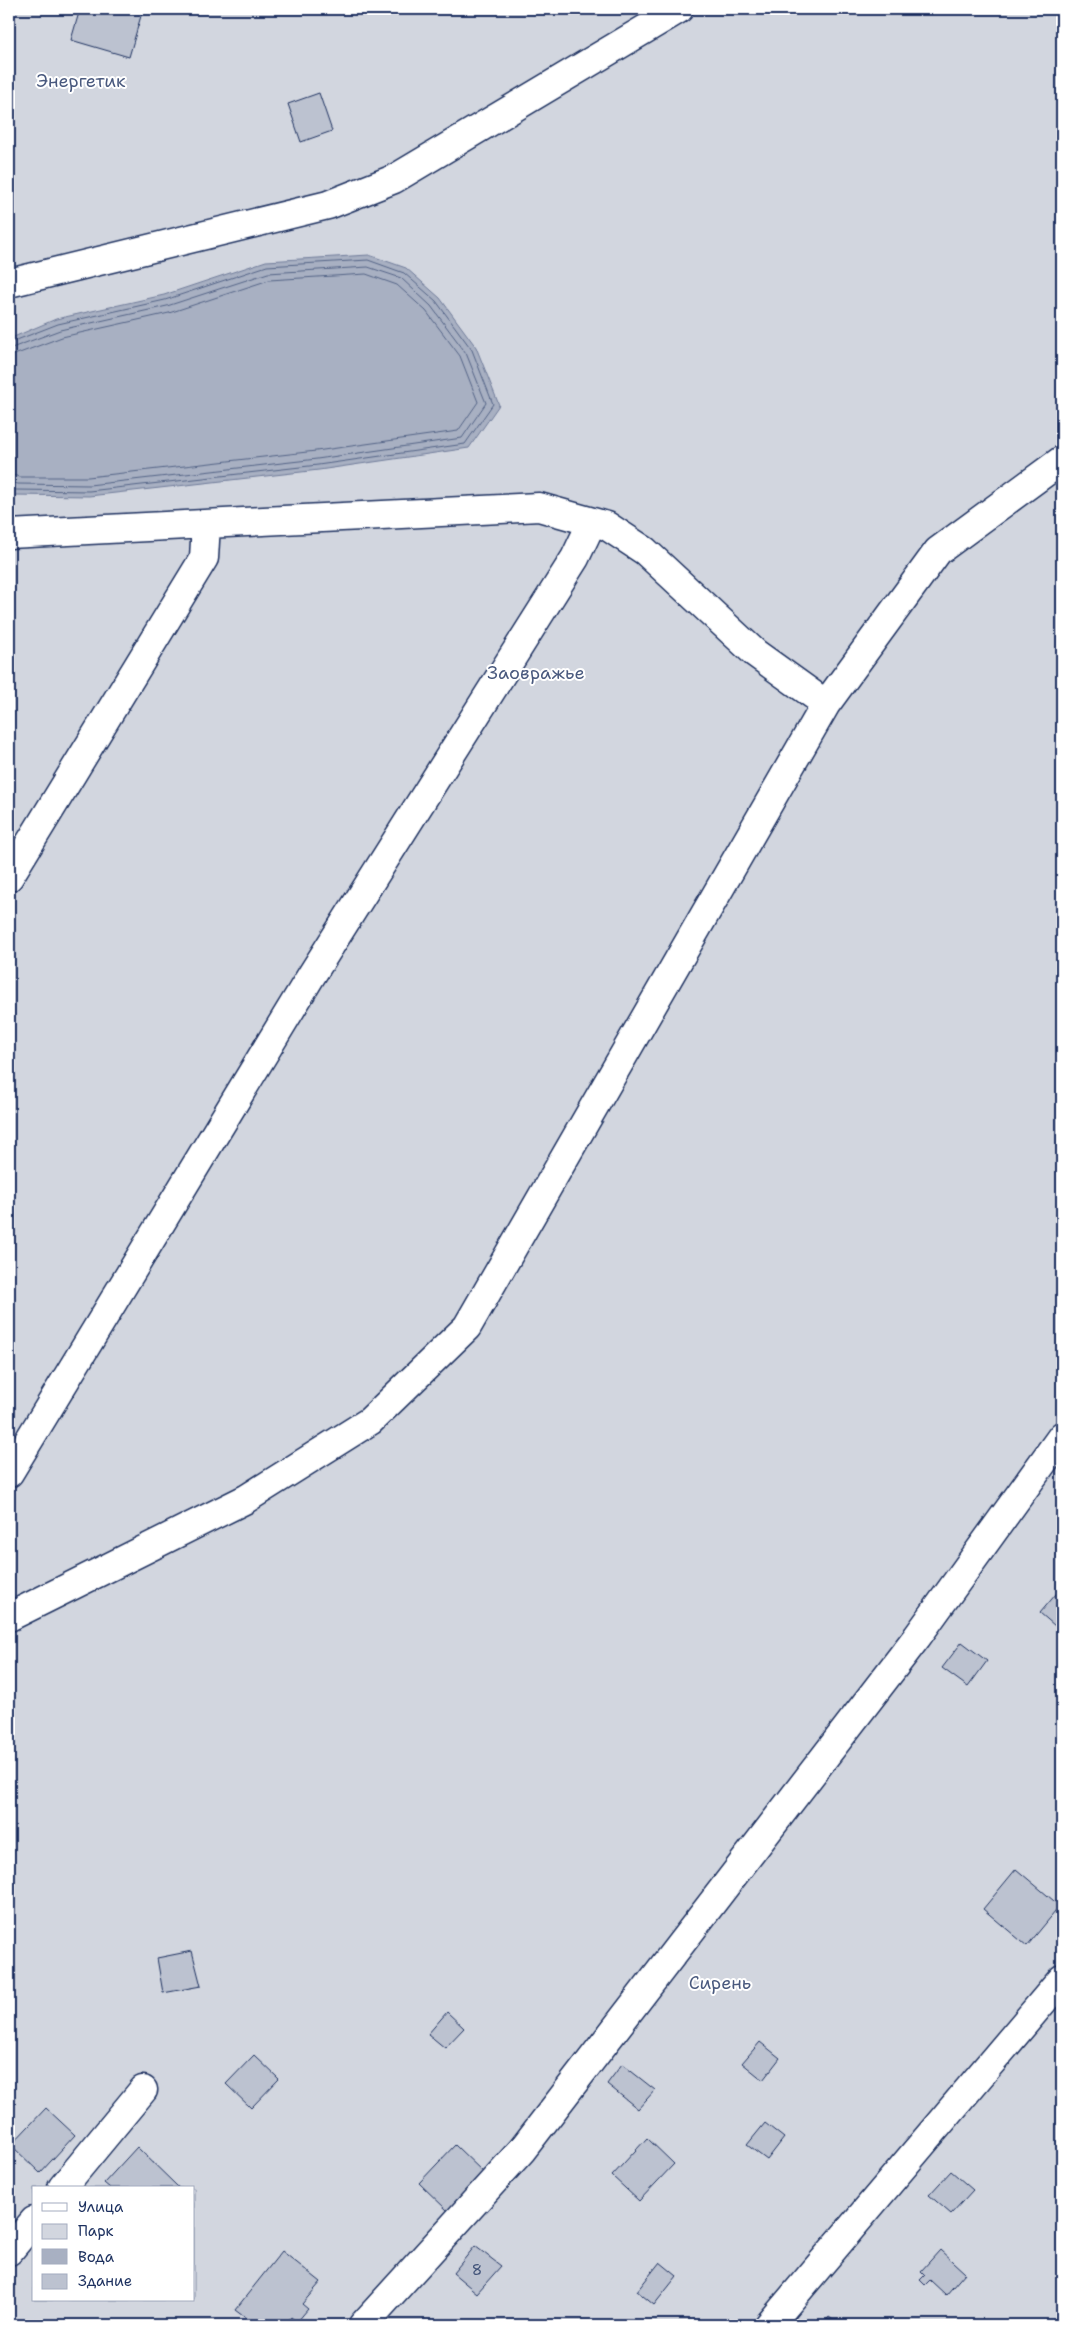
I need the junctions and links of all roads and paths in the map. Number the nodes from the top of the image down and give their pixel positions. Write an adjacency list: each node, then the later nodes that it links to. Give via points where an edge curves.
1 (679, 9): 2 (lane, via 394,179 328,205)
2 (9, 283)
3 (1062, 460): 7 (lane, via 938,551)
4 (592, 522): 5 (lane, via 539,507); 7 (lane, via 607,526 645,551 755,653); 10 (lane, via 575,558 311,976)
5 (206, 524): 6 (lane); 8 (lane, via 204,558)
6 (9, 534)
7 (826, 704): 11 (lane, via 467,1327 370,1421 353,1432 246,1499)
8 (9, 877)
9 (1062, 1436): 17 (lane, via 917,1637 522,2150)
10 (9, 1472)
11 (9, 1617)
12 (1062, 1979): 18 (lane)
13 (144, 2090): 14 (lane)
14 (64, 2186)
15 (32, 2223): 16 (lane)
16 (9, 2251)
17 (363, 2325)
18 (769, 2325)

